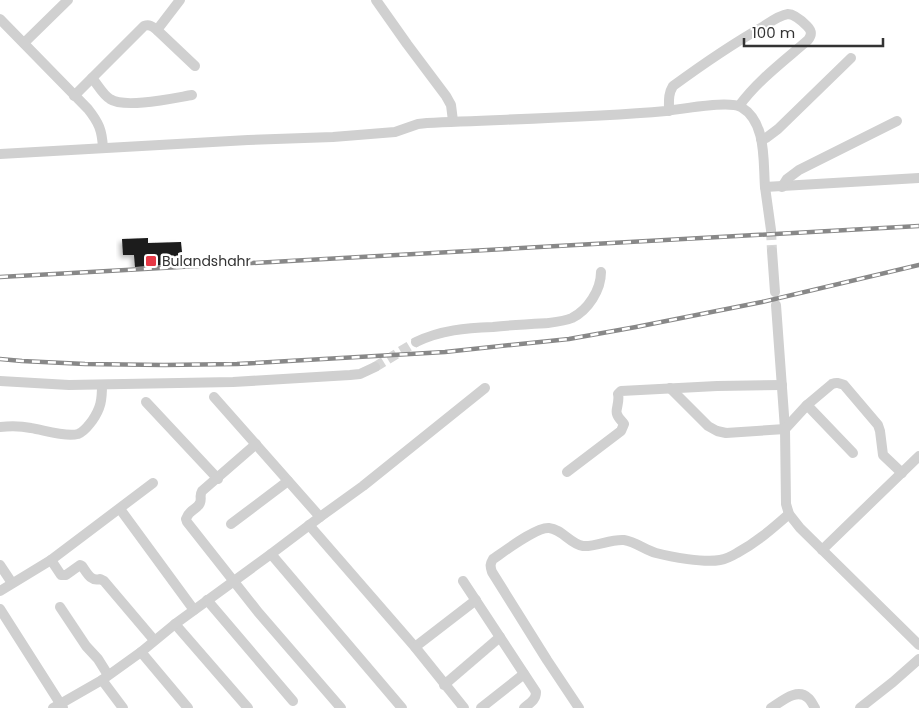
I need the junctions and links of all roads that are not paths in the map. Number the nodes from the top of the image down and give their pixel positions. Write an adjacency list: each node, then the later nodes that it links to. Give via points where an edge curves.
1 (68, 0): 6 (street)
2 (180, 0): 5 (street)
3 (376, 0): 14 (street, via 446,96)
4 (0, 19): 6 (street)
5 (157, 30): 8 (street); 9 (street, via 144,26)
6 (24, 43): 11 (street)
7 (851, 58): 16 (street, via 778,129)
8 (195, 66)
9 (92, 78): 10 (street, via 106,96 118,102 146,102); 11 (street)
10 (192, 95)
11 (74, 96): 17 (street, via 97,120)
12 (740, 106): 13 (street); 13 (street, via 761,81 811,36 809,28 790,14 742,38 673,86); 16 (street, via 756,123)
13 (669, 111): 14 (street)
14 (453, 121): 17 (street, via 418,124 395,132)
15 (897, 121): 20 (street, via 799,170)
16 (761, 139): 20 (street)
17 (103, 148): 18 (street)
18 (0, 154)
19 (919, 178): 20 (street)
20 (773, 187): 21 (street)
21 (771, 230)
22 (772, 251): 24 (street)
23 (601, 272): 26 (street, via 599,288 572,318 548,323 459,329)
24 (775, 292)
25 (776, 305): 30 (street)
26 (416, 342)
27 (375, 367): 29 (street, via 350,375)
28 (0, 381): 29 (street)
29 (102, 385): 36 (street, via 98,412 80,434)
30 (782, 385): 32 (street); 37 (street)
31 (485, 388): 48 (street)
32 (670, 388): 37 (street, via 717,431); 41 (street, via 619,392 616,411 623,428)
33 (214, 397): 38 (street)
34 (146, 402): 43 (street)
35 (808, 405): 37 (street); 39 (street); 42 (street, via 832,384 844,385 878,426 883,455)
36 (0, 427)
37 (785, 429): 47 (street, via 786,504)
38 (256, 444): 43 (street); 44 (street)
39 (853, 453)
40 (919, 456): 42 (street)
41 (568, 472)
42 (902, 473): 51 (street)
43 (218, 479): 55 (street, via 202,491 200,505 189,512 186,519)
44 (288, 480): 48 (street); 49 (street)
45 (153, 483): 46 (street)
46 (120, 509): 53 (street); 63 (street)
47 (789, 514): 51 (street); 85 (street, via 767,534 721,560 656,553 626,540 584,546 549,528 528,536 493,559 492,572)
48 (320, 517): 50 (street)
49 (231, 524)
50 (309, 525): 52 (street); 68 (street)
51 (822, 550): 67 (street)
52 (271, 554): 55 (street); 81 (street)
53 (51, 560): 57 (street); 66 (street, via 61,575 80,565 92,579 104,581)
54 (0, 565): 57 (street)
55 (234, 580): 59 (street); 80 (street)
56 (463, 581): 60 (street)
57 (12, 583): 58 (street)
58 (0, 591)
59 (207, 600): 63 (street); 74 (street)
60 (476, 600): 65 (street); 68 (street)
61 (60, 607): 72 (street, via 98,659)
62 (0, 609): 75 (street)
63 (194, 610): 64 (street)
64 (174, 624): 66 (street); 79 (street)
65 (500, 637): 71 (street); 73 (street)
66 (154, 640): 69 (street)
67 (919, 645)
68 (415, 647): 73 (street)
69 (141, 652): 72 (street); 78 (street)
70 (919, 659): 76 (street)
71 (524, 674): 83 (street); 84 (street, via 536,692 536,697)
72 (105, 677): 75 (street); 77 (street)
73 (444, 685): 82 (street)
74 (293, 701)
75 (59, 707)
76 (862, 707)
77 (123, 708)
78 (188, 708)
79 (248, 708)
80 (341, 708)
81 (402, 708)
82 (464, 708)
83 (481, 708)
84 (524, 708)
85 (579, 708)
86 (771, 708): 87 (street, via 797,694 809,698)
87 (815, 708)

